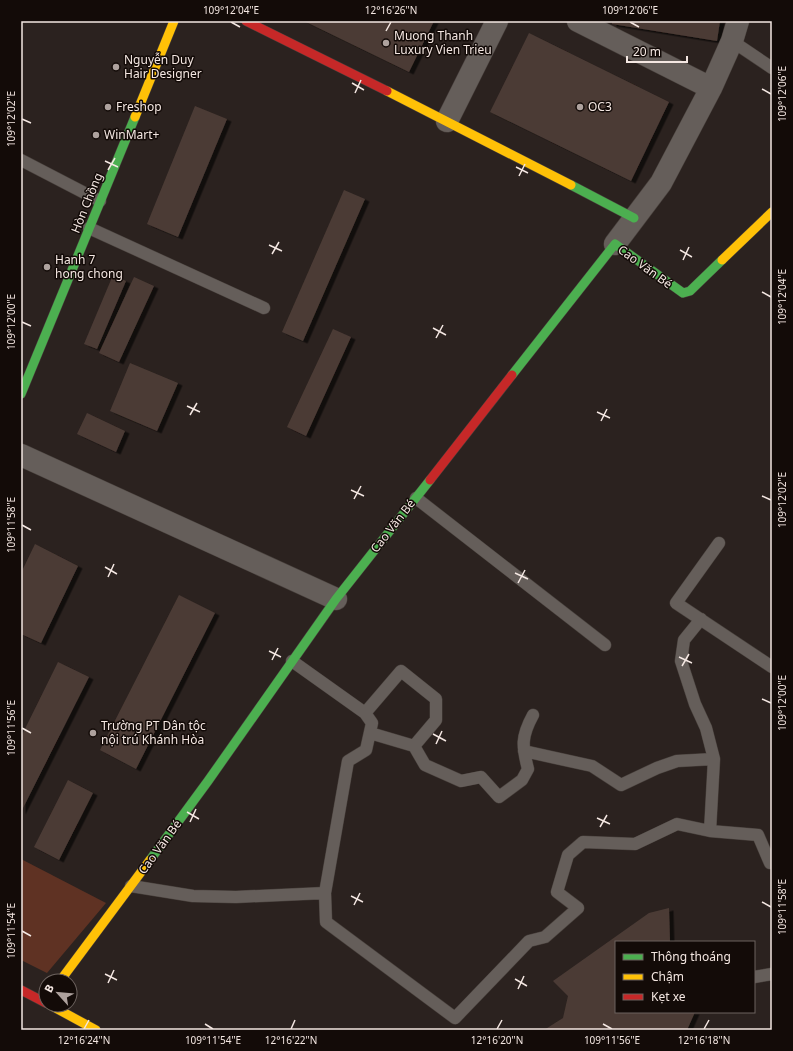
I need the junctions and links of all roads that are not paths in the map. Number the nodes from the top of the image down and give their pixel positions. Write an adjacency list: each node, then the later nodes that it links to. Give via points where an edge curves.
1 (174, 21): 10 (street, Hòn Chồng)
2 (246, 21): 8 (street)
3 (497, 21): 8 (street)
4 (581, 22): 7 (street)
5 (735, 31): 6 (lane); 7 (street)
6 (772, 68)
7 (711, 88): 12 (street, via 661,182)
8 (447, 121): 12 (street)
9 (21, 160): 10 (lane)
10 (100, 201): 13 (street, Hòn Chồng)
11 (772, 212): 14 (street, Cao Văn Bé, via 690,291 683,293)
12 (634, 218): 14 (street)
13 (89, 228): 15 (lane); 16 (street, Hòn Chồng)
14 (615, 244): 18 (street, Cao Văn Bé)
15 (264, 308)
16 (21, 394)
17 (21, 454): 20 (street)
18 (416, 498): 20 (street, Cao Văn Bé); 22 (lane)
19 (719, 542): 21 (lane, via 676,603)
20 (336, 599): 23 (street, Cao Văn Bé)
21 (701, 619): 24 (lane); 30 (lane, via 684,640 681,661 706,728)
22 (605, 645)
23 (292, 661): 25 (lane); 33 (street, Cao Văn Bé)
24 (772, 667)
25 (365, 712): 27 (lane, via 372,723); 28 (lane, via 401,671 436,699 436,720)
26 (533, 715): 29 (lane, via 525,730)
27 (370, 733): 28 (lane); 34 (lane, via 366,750 348,761)
28 (414, 746): 29 (lane, via 425,765 461,782 481,777 499,797 522,780 528,769)
29 (524, 751): 30 (lane, via 592,766 621,784 677,761)
30 (714, 759): 31 (lane)
31 (710, 831): 32 (lane, via 758,835); 34 (lane, via 677,824 635,844 583,842 568,855 557,892 578,908 545,936 529,941 455,1018 326,922)
32 (772, 863)
33 (131, 886): 34 (lane, via 192,896); 35 (street, Cao Văn Bé)
34 (325, 893)
35 (66, 973)
36 (772, 974): 37 (lane)
37 (755, 977)
38 (21, 990): 39 (street)
39 (38, 998)
40 (66, 1013): 41 (street)
41 (96, 1030)

